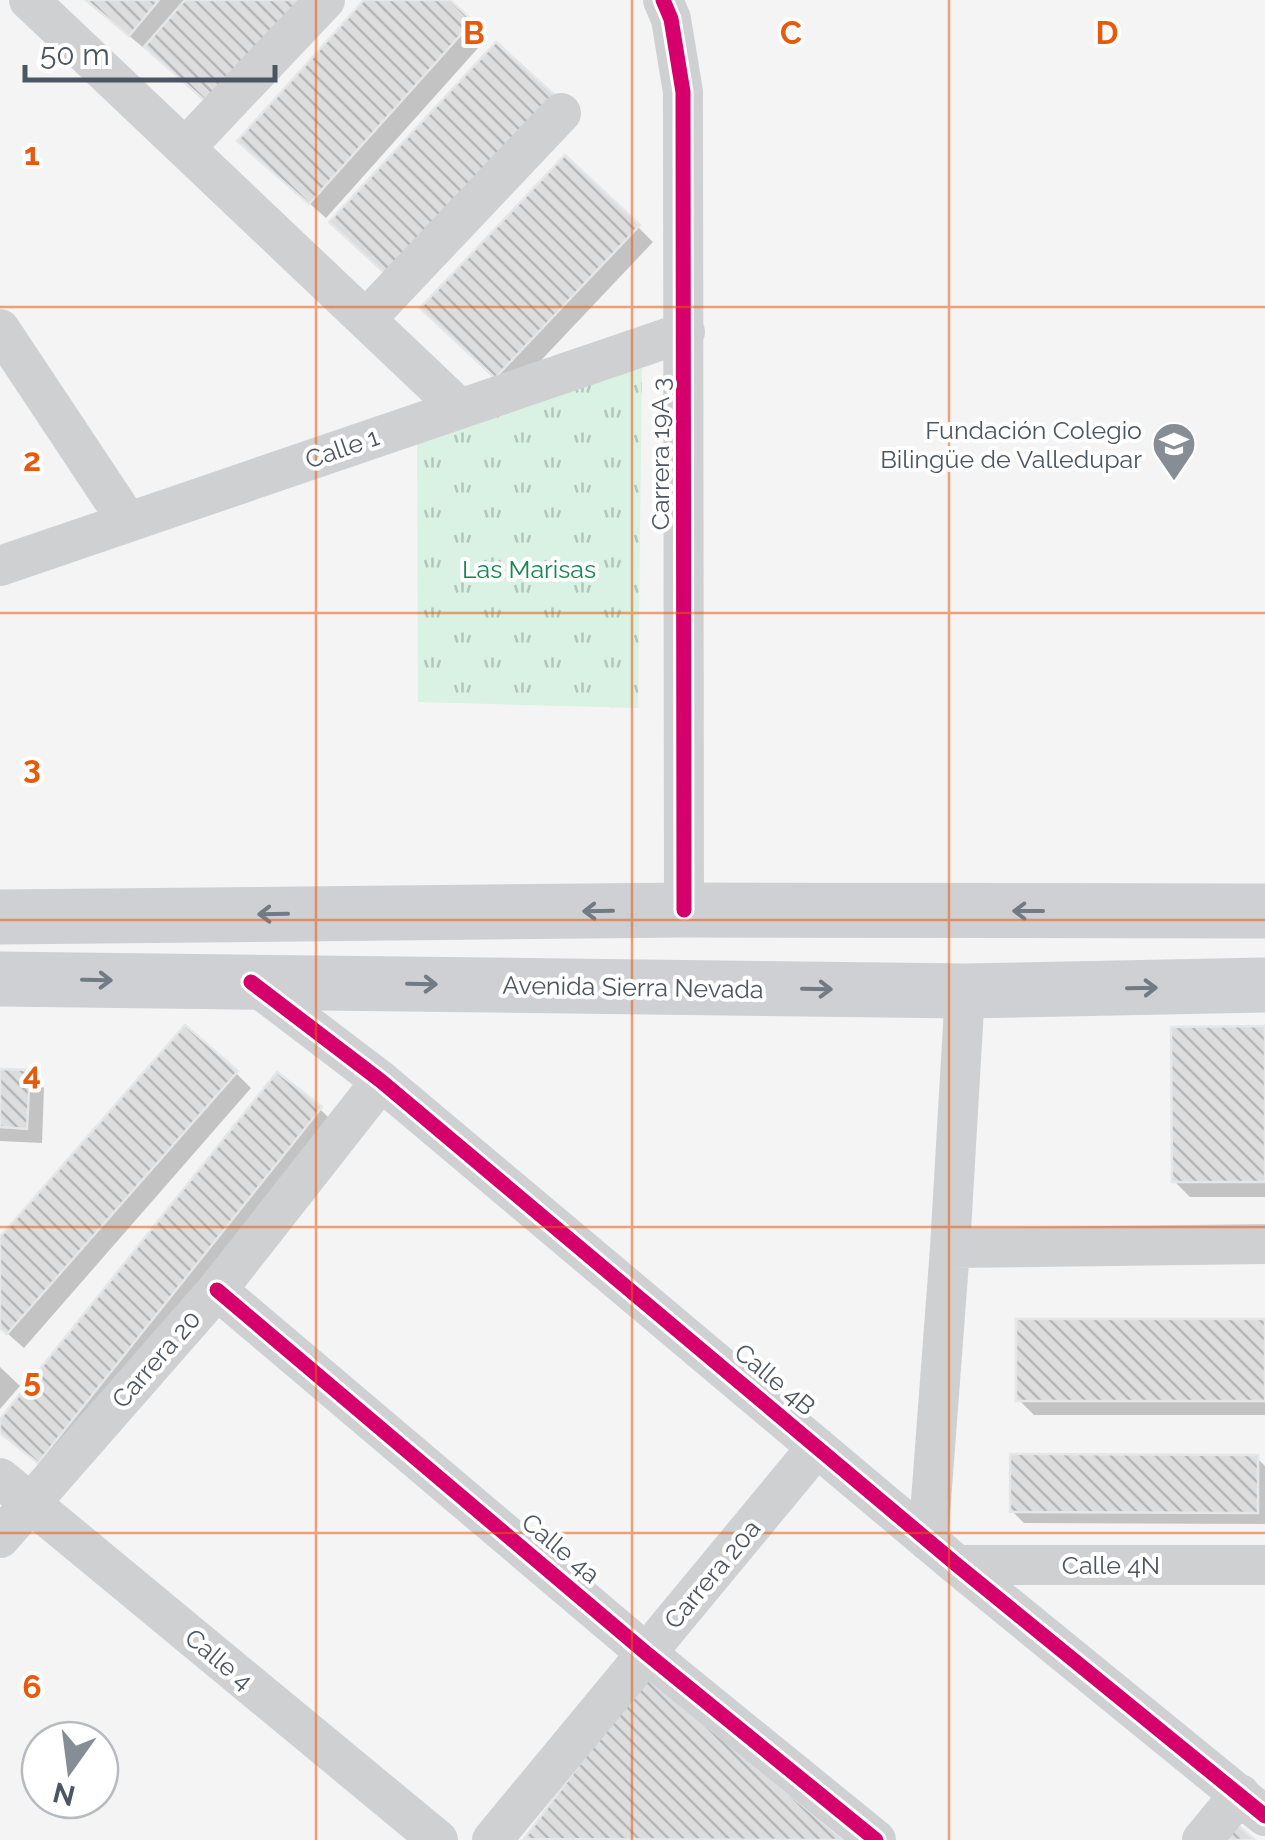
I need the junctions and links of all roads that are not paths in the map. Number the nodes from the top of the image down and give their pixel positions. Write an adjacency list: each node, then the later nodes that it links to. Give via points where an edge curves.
1 (29, 0): 5 (street)
2 (325, 0): 5 (street)
3 (663, 0): 8 (street, Carrera 19A 3, via 683,92)
4 (560, 113): 6 (street)
5 (185, 148): 6 (street)
6 (366, 319): 9 (street)
7 (0, 329): 10 (street)
8 (685, 332): 9 (street, Calle 1); 12 (street, Carrera 19A 3)
9 (459, 408): 10 (street, Calle 1)
10 (128, 522): 11 (street, Calle 1)
11 (0, 566)
12 (684, 910): 13 (main road, one-way to 12); 14 (main road, one-way to 14)
13 (1265, 911)
14 (0, 917)
15 (0, 979): 16 (main road, Avenida Sierra Nevada, one-way to 16)
16 (251, 982): 18 (main road, Avenida Sierra Nevada, one-way to 18); 19 (street, Calle 4B)
17 (1265, 986): 18 (main road, Avenida Sierra Nevada, one-way to 17)
18 (965, 991): 21 (street)
19 (381, 1081): 22 (street, Carrera 20); 23 (street, Calle 4B)
20 (1265, 1244): 21 (street)
21 (950, 1248): 26 (street)
22 (217, 1290): 24 (street, Carrera 20); 28 (street, Calle 4a)
23 (817, 1447): 26 (street, Calle 4B); 28 (street, Carrera 20a)
24 (15, 1490): 25 (street, Carrera 20); 30 (street, Calle 4)
25 (0, 1538)
26 (943, 1553): 27 (street, Calle 4N); 29 (street, Calle 4B)
27 (1265, 1565)
28 (646, 1653): 31 (street, Carrera 20a); 32 (street, Calle 4a)
29 (1252, 1805): 33 (street)
30 (438, 1840)
31 (492, 1840)
32 (876, 1840)
33 (1202, 1840)

